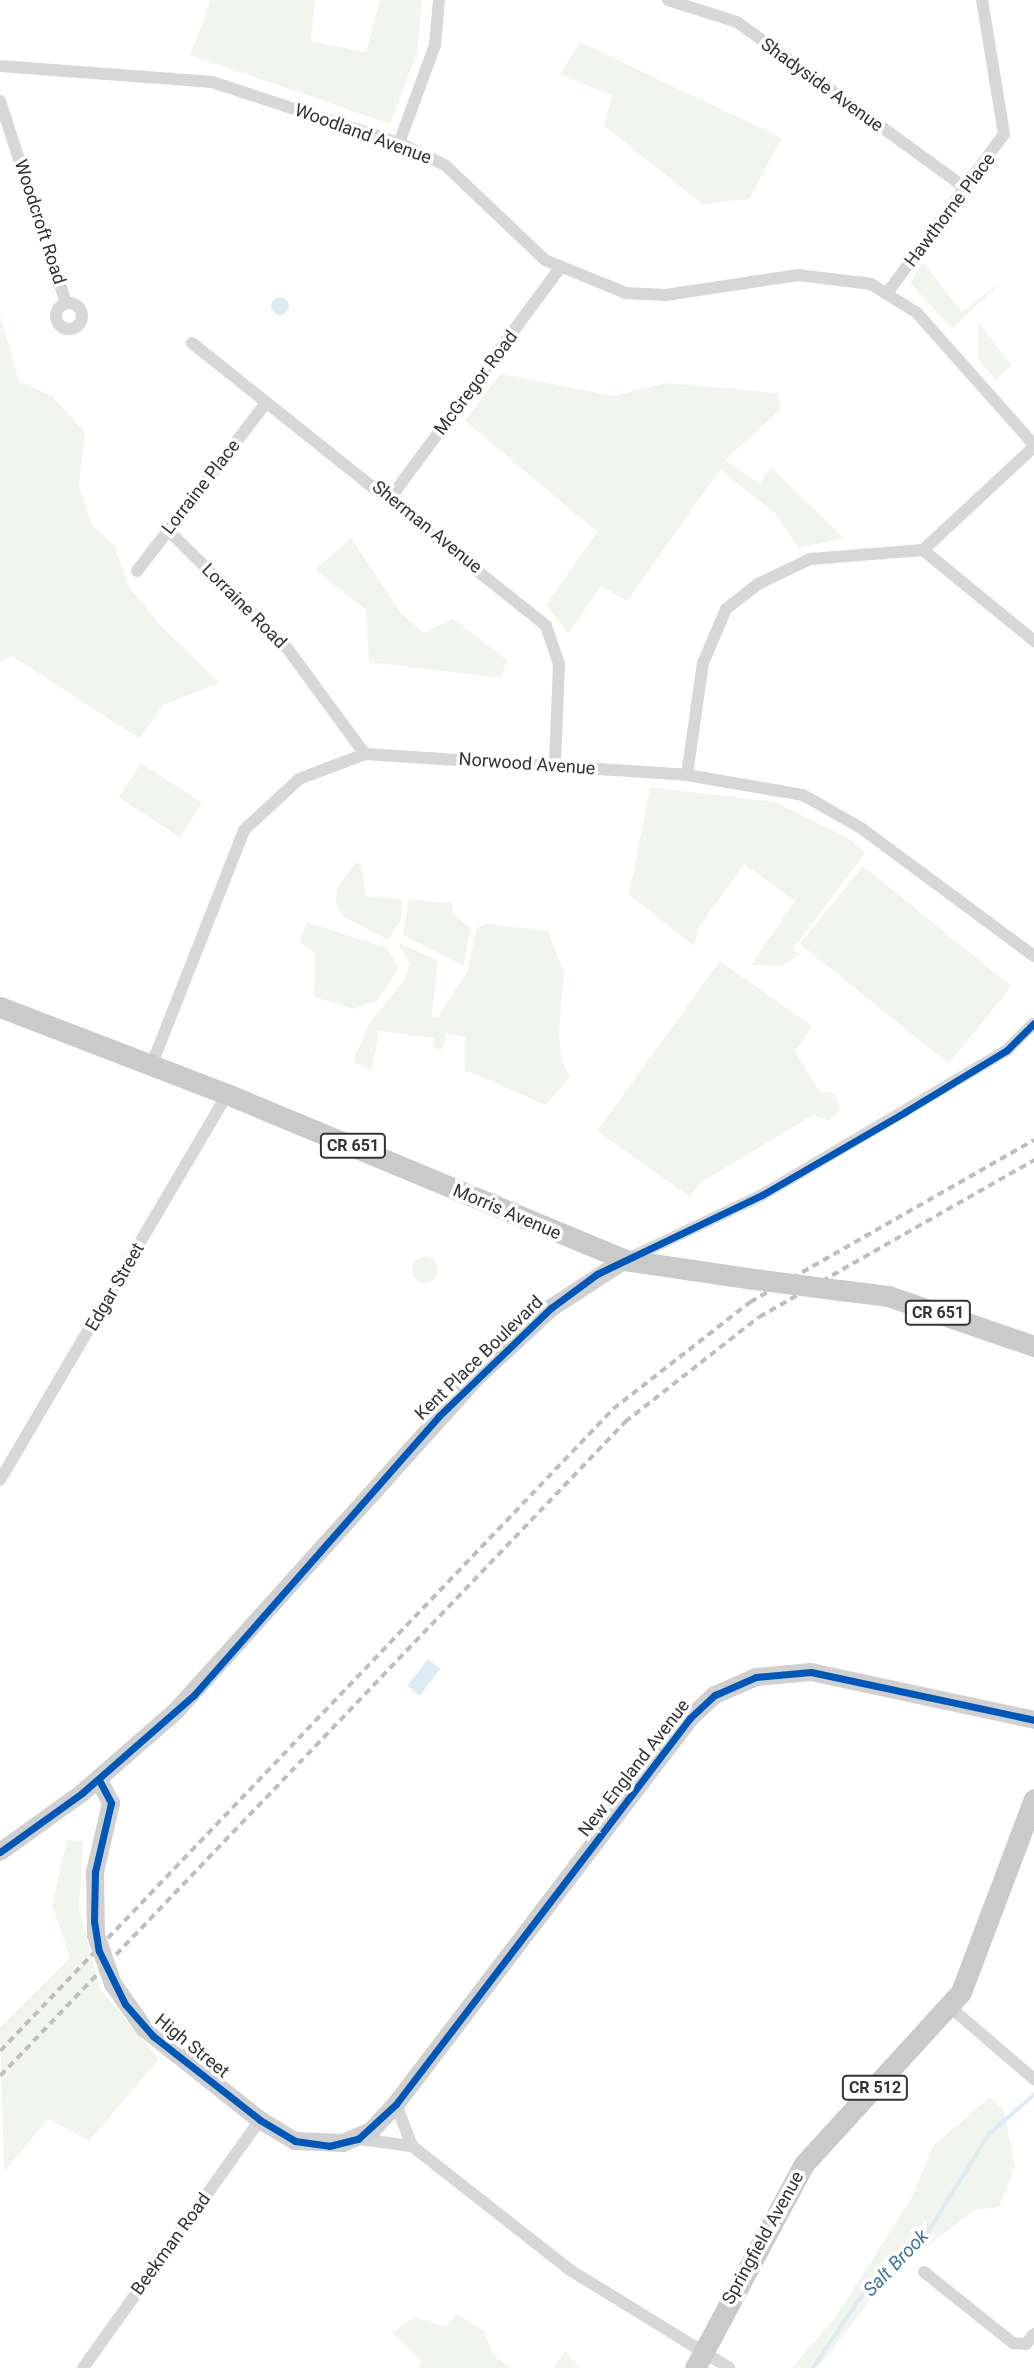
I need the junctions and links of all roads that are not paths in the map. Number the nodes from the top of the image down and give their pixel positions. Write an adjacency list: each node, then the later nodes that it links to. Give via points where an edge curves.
1 (439, 0): 6 (street, via 435,45)
2 (668, 0): 7 (street, Shadyside Avenue, via 737,22)
3 (982, 0): 7 (street, Hawthorne Place, via 1005,124 1001,141)
4 (0, 66): 6 (street, Woodland Avenue, via 212,82)
5 (0, 101): 10 (street, Woodcroft Road)
6 (399, 143): 8 (street, Woodland Avenue, via 445,165 528,247)
7 (967, 189): 9 (street, Hawthorne Place)
8 (560, 268): 9 (street, Woodland Avenue, via 626,293 666,295 798,275 852,279); 14 (street, McGregor Road)
9 (888, 292): 13 (street, Woodland Avenue, via 929,325)
10 (66, 303)
11 (192, 343): 12 (street, Sherman Avenue)
12 (266, 403): 14 (street, Sherman Avenue); 15 (street, Lorraine Place)
13 (1034, 446): 16 (street)
14 (391, 497): 20 (street, Sherman Avenue, via 550,632 558,664)
15 (167, 530): 17 (street, Lorraine Place); 19 (street, Lorraine Road, via 287,648)
16 (923, 550): 18 (street); 21 (street, via 810,559 758,584 726,609 703,663)
17 (137, 571)
18 (1034, 641)
19 (365, 754): 20 (street, Norwood Avenue); 25 (street, Norwood Avenue, via 299,779 244,830)
20 (555, 765): 21 (street, Norwood Avenue)
21 (687, 775): 22 (street, Norwood Avenue, via 768,785 834,810)
22 (1034, 956)
23 (0, 1007): 25 (main road, Morris Avenue / CR 651)
24 (1034, 1023): 27 (street, Kent Place Boulevard, via 1007,1050 762,1195)
25 (152, 1064): 26 (main road, Morris Avenue / CR 651)
26 (227, 1094): 27 (main road, Morris Avenue / CR 651); 29 (street, Edgar Street)
27 (625, 1260): 28 (main road, Morris Avenue / CR 651, bridge, via 888,1297); 31 (street, Kent Place Boulevard, via 551,1308 479,1375 194,1695)
28 (1034, 1346)
29 (0, 1480)
30 (1034, 1720): 36 (street, New England Avenue, via 811,1672 756,1678 715,1695 690,1718)
31 (99, 1780): 33 (street, Kent Place Boulevard); 37 (street, High Street, bridge, via 111,1803 95,1872 96,1935 113,1984 144,2028)
32 (1034, 1799): 34 (main road, Springfield Avenue / CR 512, via 983,1947)
33 (0, 1852)
34 (950, 2007): 35 (street); 43 (main road, Springfield Avenue / CR 512, via 804,2164)
35 (1034, 2079)
36 (396, 2104): 38 (street, New England Avenue); 40 (street)
37 (260, 2120): 39 (street, High Street, via 313,2146); 44 (street, Beekman Road)
38 (380, 2122): 39 (street, High Street)
39 (358, 2139): 40 (street, High Street)
40 (412, 2147): 43 (street, High Street, via 570,2270)
41 (924, 2272): 42 (street, via 1013,2343 1026,2344)
42 (1034, 2334)
43 (704, 2348): 45 (main road, Springfield Avenue / CR 512); 46 (street, High Street)
44 (83, 2368)
45 (695, 2368)
46 (729, 2368)

